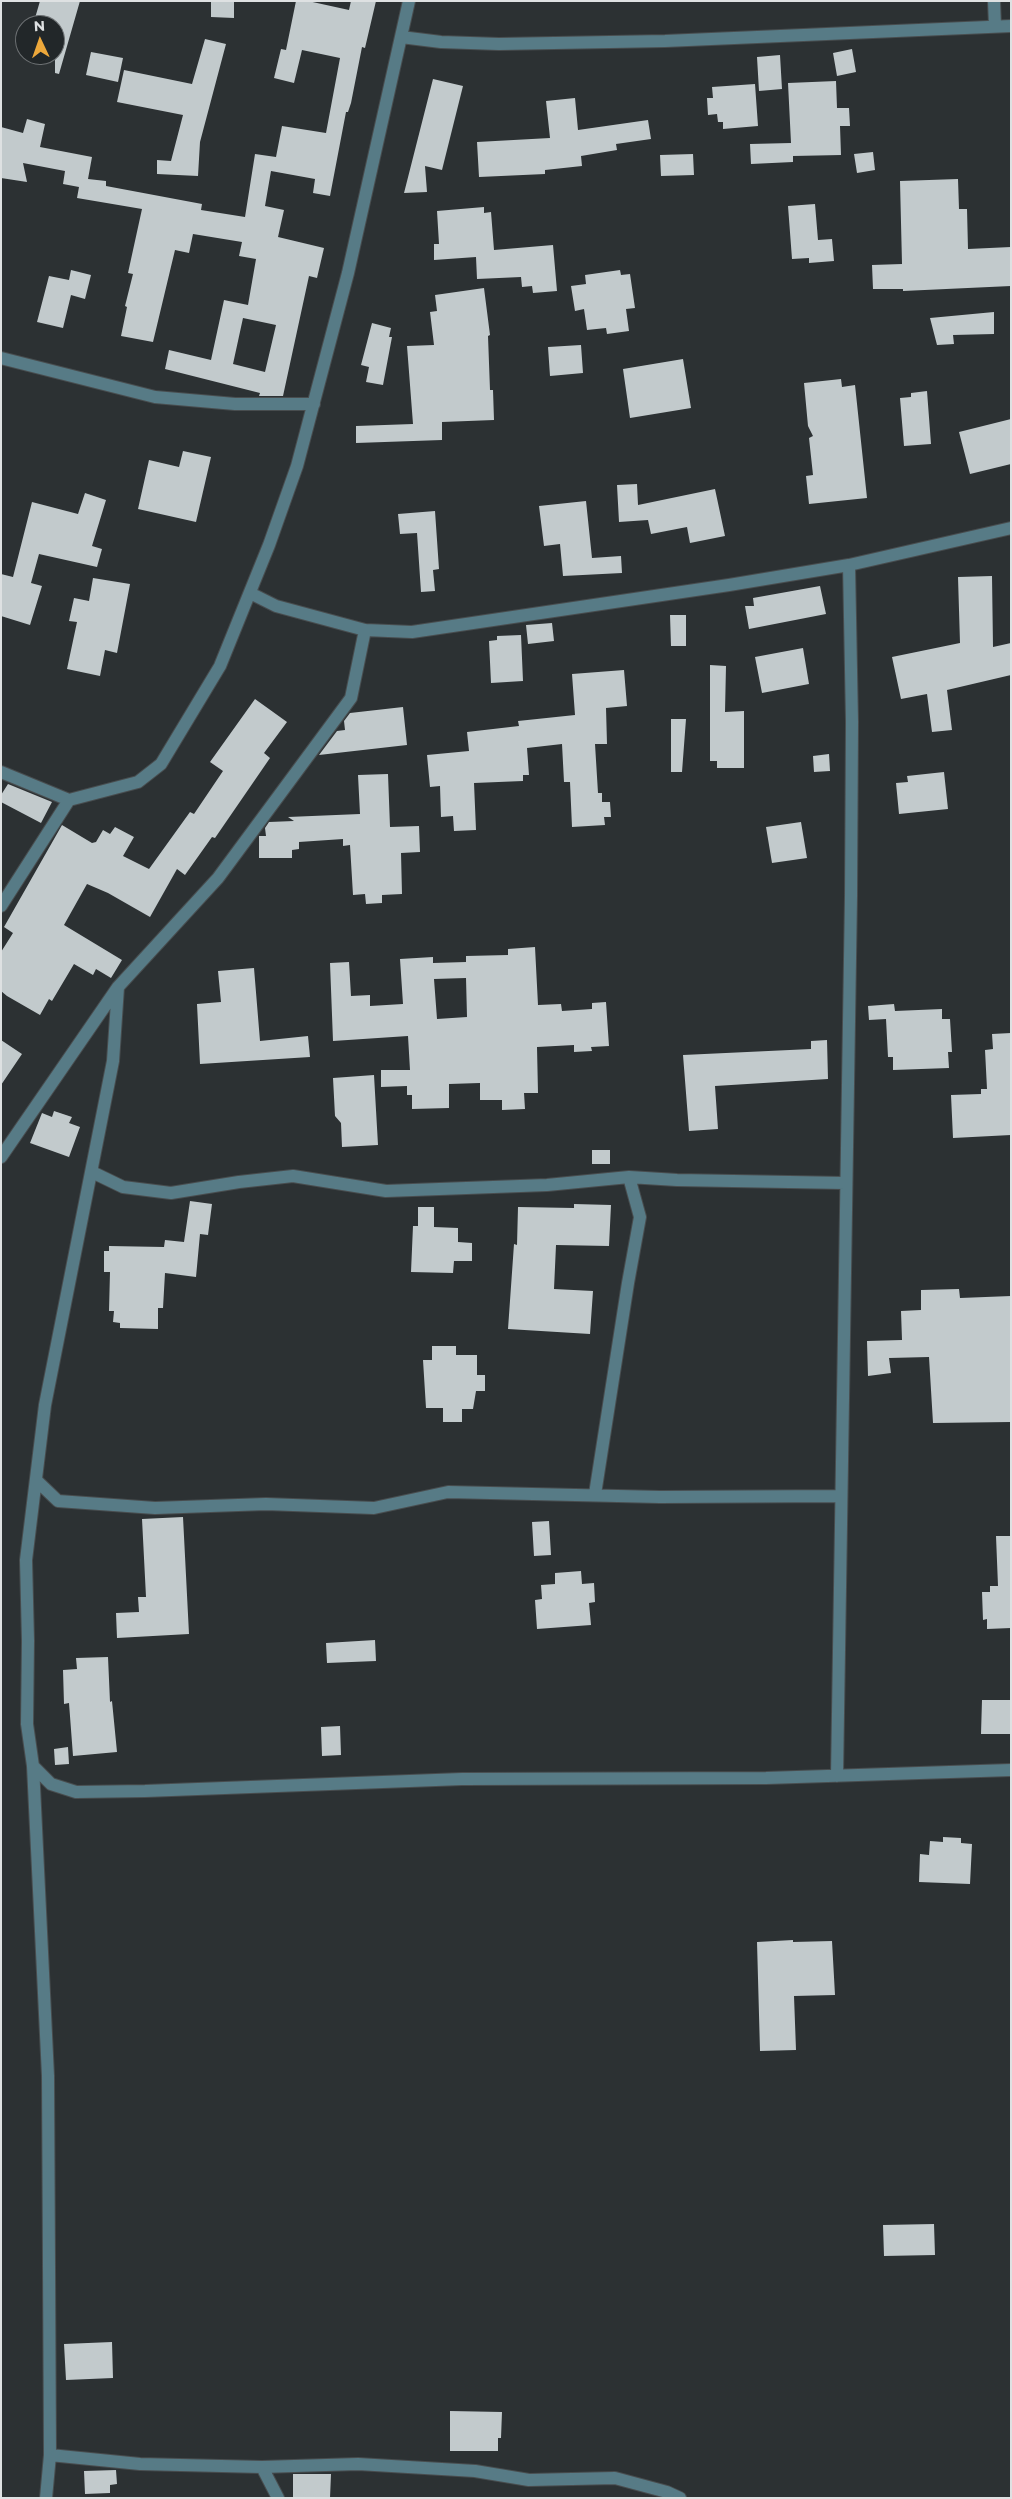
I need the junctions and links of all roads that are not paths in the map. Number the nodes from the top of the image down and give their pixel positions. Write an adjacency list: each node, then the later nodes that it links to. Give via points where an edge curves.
1 (409, 1): 5 (street)
2 (994, 1): 3 (street)
3 (995, 26): 4 (street); 5 (street, via 665,41 498,44)
4 (1011, 26)
5 (401, 37): 7 (street, via 348,274)
6 (1, 358): 7 (street, via 155,397 235,404)
7 (314, 404): 10 (street, via 297,466)
8 (1011, 528): 9 (street)
9 (849, 565): 11 (street, via 489,622 412,632); 19 (street, via 852,732)
10 (250, 593): 11 (street, via 276,606); 13 (street, via 220,666 161,764 138,782)
11 (364, 630): 15 (street, via 351,698 218,878)
12 (1, 772): 13 (street)
13 (69, 800): 14 (street)
14 (1, 906)
15 (118, 987): 16 (street); 17 (street, via 113,1061)
16 (2, 1156)
17 (92, 1172): 18 (street, via 123,1187 172,1193 293,1176 386,1191 547,1186); 20 (street, via 45,1405)
18 (629, 1176): 19 (street); 21 (street, via 640,1217)
19 (845, 1183): 22 (street)
20 (36, 1480): 21 (street, via 58,1501 155,1508 266,1504 374,1508 448,1492); 23 (street, via 26,1560 27,1724)
21 (595, 1494): 22 (street)
22 (842, 1496): 25 (street)
23 (33, 1766): 25 (street, via 51,1784 76,1792 462,1779); 26 (street, via 48,2076)
24 (1011, 1770): 25 (street)
25 (837, 1776)
26 (50, 2456): 27 (street, via 140,2464); 28 (street)
27 (262, 2468): 29 (street); 30 (street, via 358,2464 475,2471 529,2480 615,2478)
28 (46, 2498)
29 (278, 2498)
30 (680, 2498)

